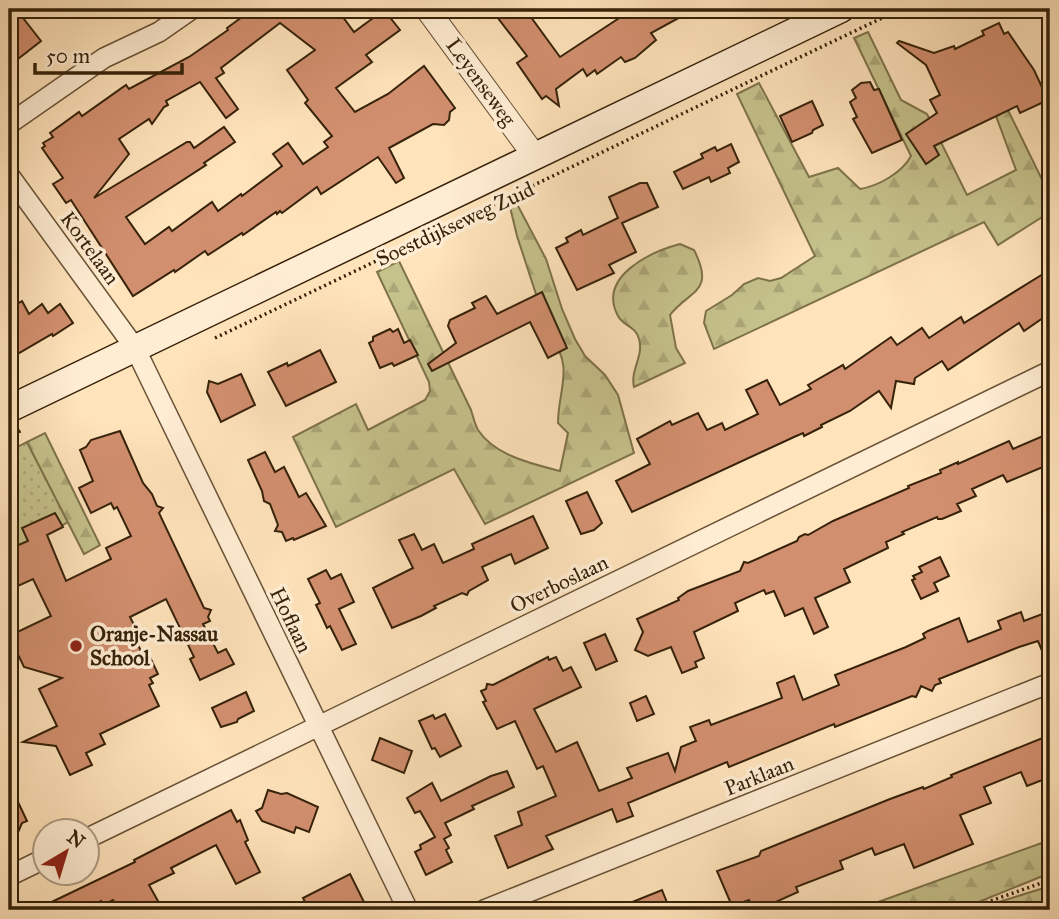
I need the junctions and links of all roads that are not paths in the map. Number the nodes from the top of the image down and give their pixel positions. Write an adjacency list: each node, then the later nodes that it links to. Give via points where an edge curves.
1 (192, 9): 4 (street, via 159,32 104,58)
2 (427, 9): 5 (street, Leyenseweg)
3 (841, 9): 5 (main road, Soestdijkseweg Zuid)
4 (9, 124)
5 (534, 155): 7 (main road, Soestdijkseweg Zuid)
6 (9, 175): 7 (street, Kortelaan)
7 (135, 348): 9 (main road, Soestdijkseweg Zuid); 11 (street, Hoflaan)
8 (1050, 371): 11 (street, Overboslaan)
9 (9, 409)
10 (1050, 683): 16 (street, Parklaan)
11 (317, 726): 12 (street, Overboslaan); 15 (street, Hoflaan)
12 (102, 831)
13 (32, 865): 14 (street)
14 (9, 876)
15 (408, 910)
16 (484, 910)

